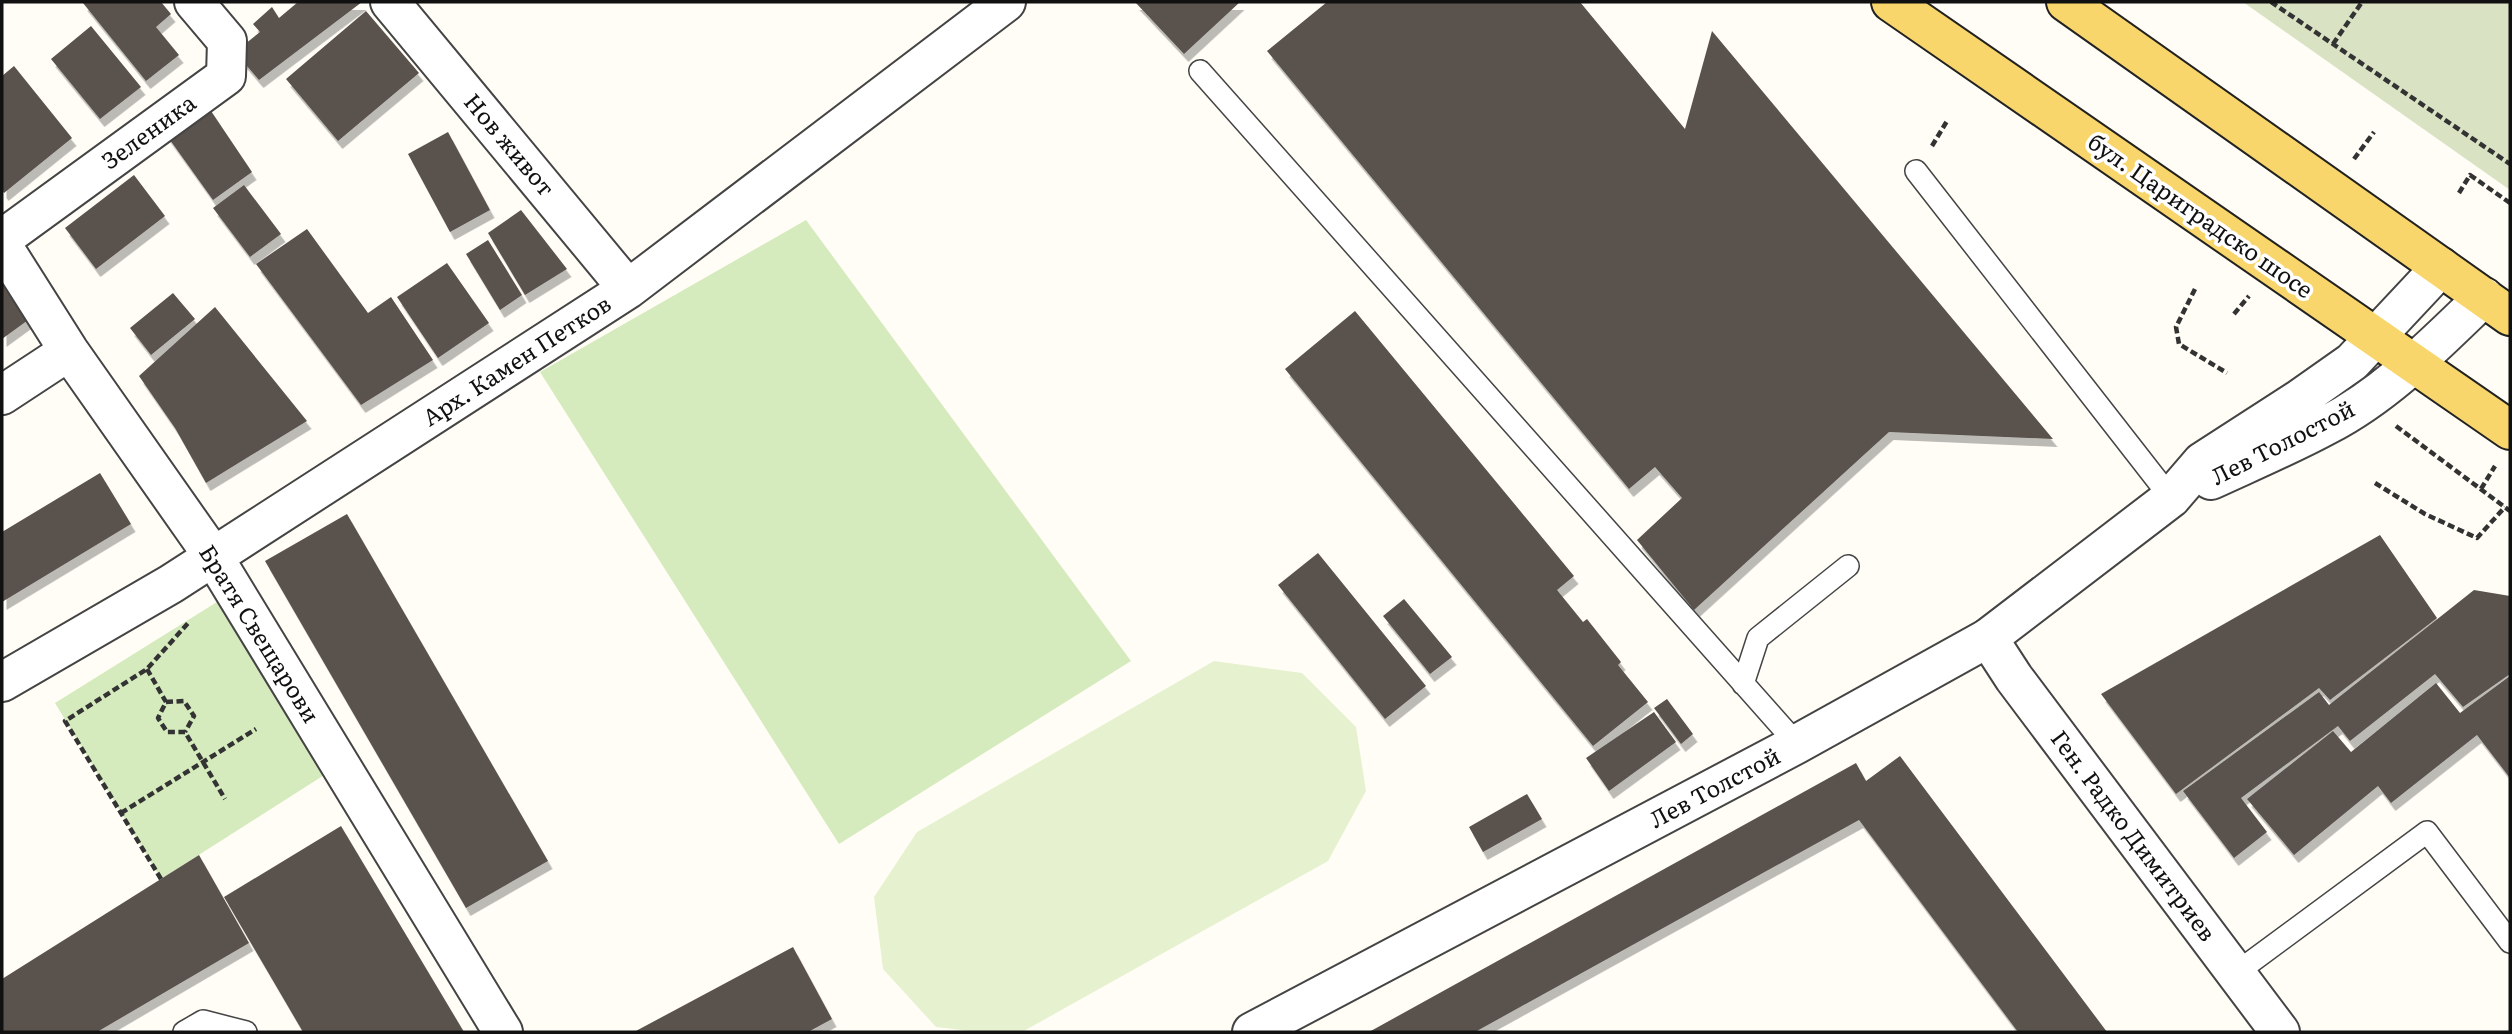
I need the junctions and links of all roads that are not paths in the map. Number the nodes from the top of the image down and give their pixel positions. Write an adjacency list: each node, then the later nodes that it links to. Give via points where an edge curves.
1 (194, 2): 8 (street, Зеленика, via 227,41 226,76)
2 (390, 2): 10 (street, Нов живот)
3 (1891, 2): 12 (main road, бул. Цариградско шосе)
4 (2066, 2): 9 (main road)
5 (1001, 3): 10 (street, Арх. Камен Петков)
6 (1199, 71): 22 (lane)
7 (1916, 171): 17 (lane)
8 (2, 242): 13 (street, Братя Свещарови)
9 (2441, 267): 11 (main road); 12 (street, Лев Толостой)
10 (628, 289): 18 (street, Арх. Камен Петков)
11 (2497, 307): 14 (street, Лев Толостой)
12 (2374, 337): 14 (main road, бул. Цариградско шосе); 17 (street, Лев Толостой, via 2352,362 2202,462)
13 (69, 351): 15 (street); 18 (street, Братя Свещарови)
14 (2414, 364): 16 (main road, бул. Цариградско шосе); 17 (street, Лев Толостой, via 2329,425)
15 (2, 395)
16 (2510, 430)
17 (2164, 504): 20 (street, Лев Толстой)
18 (213, 556): 21 (street, Арх. Камен Петков); 28 (street, Братя Свещарови)
19 (1848, 566): 22 (lane, via 1758,638)
20 (1988, 638): 23 (street, Лев Толстой); 25 (street, Ген. Радко Димитриев)
21 (2, 682)
22 (1743, 684): 23 (lane)
23 (1797, 744): 29 (street, Лев Толстой)
24 (2510, 943): 25 (lane, via 2427,832)
25 (2236, 973): 30 (street, Ген. Радко Димитриев)
26 (184, 1032): 27 (lane, via 203,1021)
27 (246, 1032)
28 (503, 1032)
29 (1252, 1032)
30 (2280, 1032)

